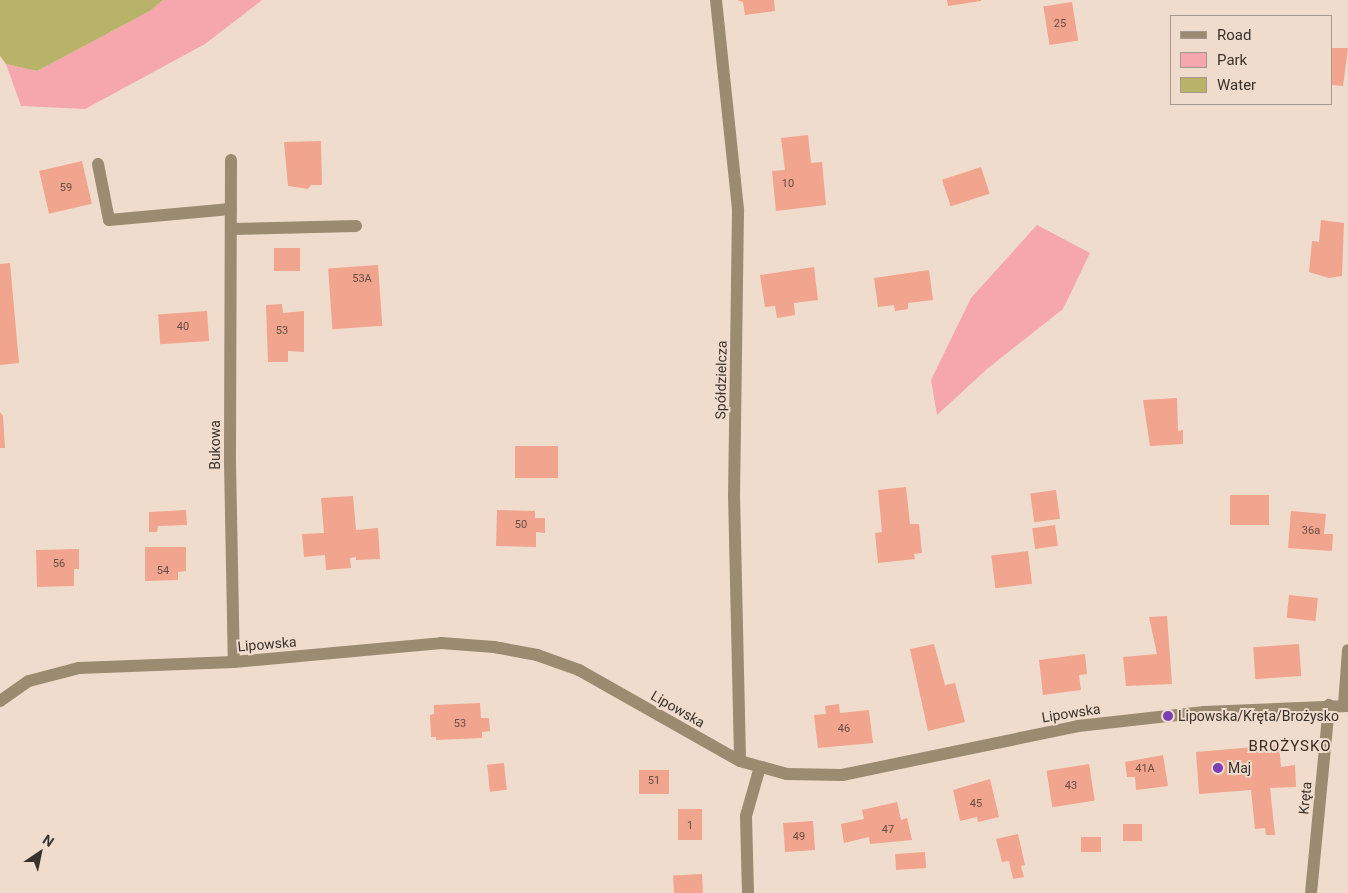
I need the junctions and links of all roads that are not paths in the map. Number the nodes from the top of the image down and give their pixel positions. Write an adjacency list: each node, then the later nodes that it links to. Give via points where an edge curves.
1 (716, 0): 12 (street, Spółdzielcza, via 738,212 734,494)
2 (231, 160): 4 (street, Bukowa)
3 (98, 164): 4 (street, via 109,220)
4 (231, 209): 6 (street, Bukowa)
5 (356, 226): 6 (street)
6 (231, 229): 8 (street, Bukowa)
7 (1348, 650): 11 (street)
8 (234, 662): 9 (street, Lipowska, via 79,668 29,681); 12 (street, Lipowska, via 441,643 494,647 537,655 579,670)
9 (0, 701)
10 (1329, 706): 11 (street, Lipowska); 13 (street, Lipowska, via 1204,712 1078,726 842,775 787,774); 15 (street, Kręta)
11 (1346, 706)
12 (740, 761): 13 (street, Lipowska)
13 (760, 767): 14 (street, via 746,816)
14 (748, 893)
15 (1311, 893)

